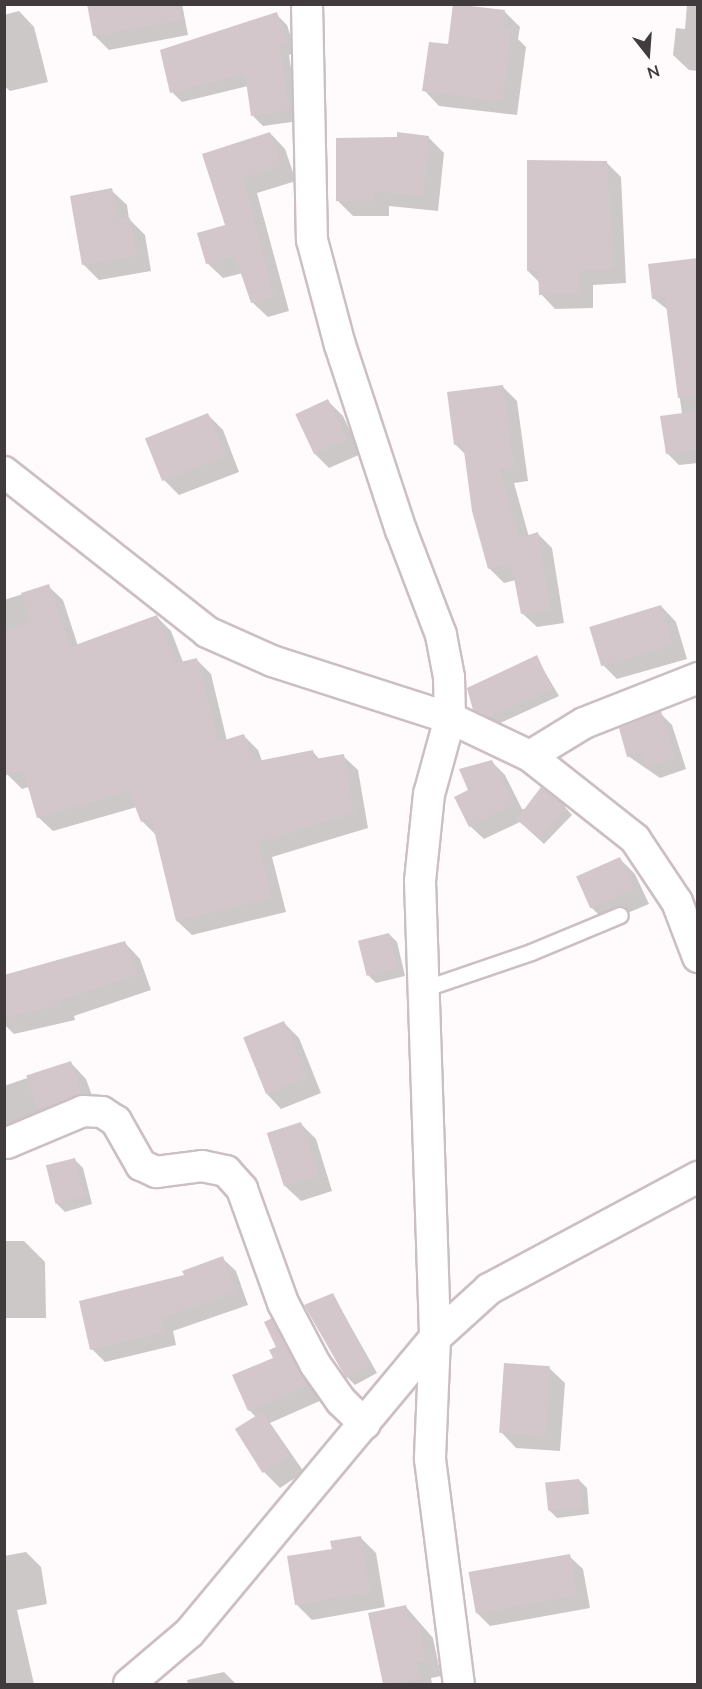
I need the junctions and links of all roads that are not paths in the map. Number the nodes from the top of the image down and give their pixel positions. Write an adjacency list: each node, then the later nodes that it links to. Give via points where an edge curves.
1 (307, 4): 4 (street, via 312,240 340,345 401,530 441,635 450,677)
2 (4, 472): 4 (street, via 207,632 272,661)
3 (698, 678): 5 (street, via 584,723)
4 (450, 718): 5 (street); 8 (street, via 429,794 421,870)
5 (531, 756): 7 (street, via 635,839 677,902)
6 (620, 915): 8 (lane, via 531,952)
7 (698, 957)
8 (423, 989): 11 (street)
9 (7, 1143): 12 (street, via 83,1111 102,1112 116,1121 141,1165 156,1172 202,1166 226,1171 242,1189 283,1303 315,1364 341,1401)
10 (698, 1178): 11 (street, via 489,1289)
11 (435, 1338): 12 (street); 14 (street, via 430,1459)
12 (365, 1424): 13 (street, via 189,1633)
13 (129, 1684)
14 (459, 1684)

